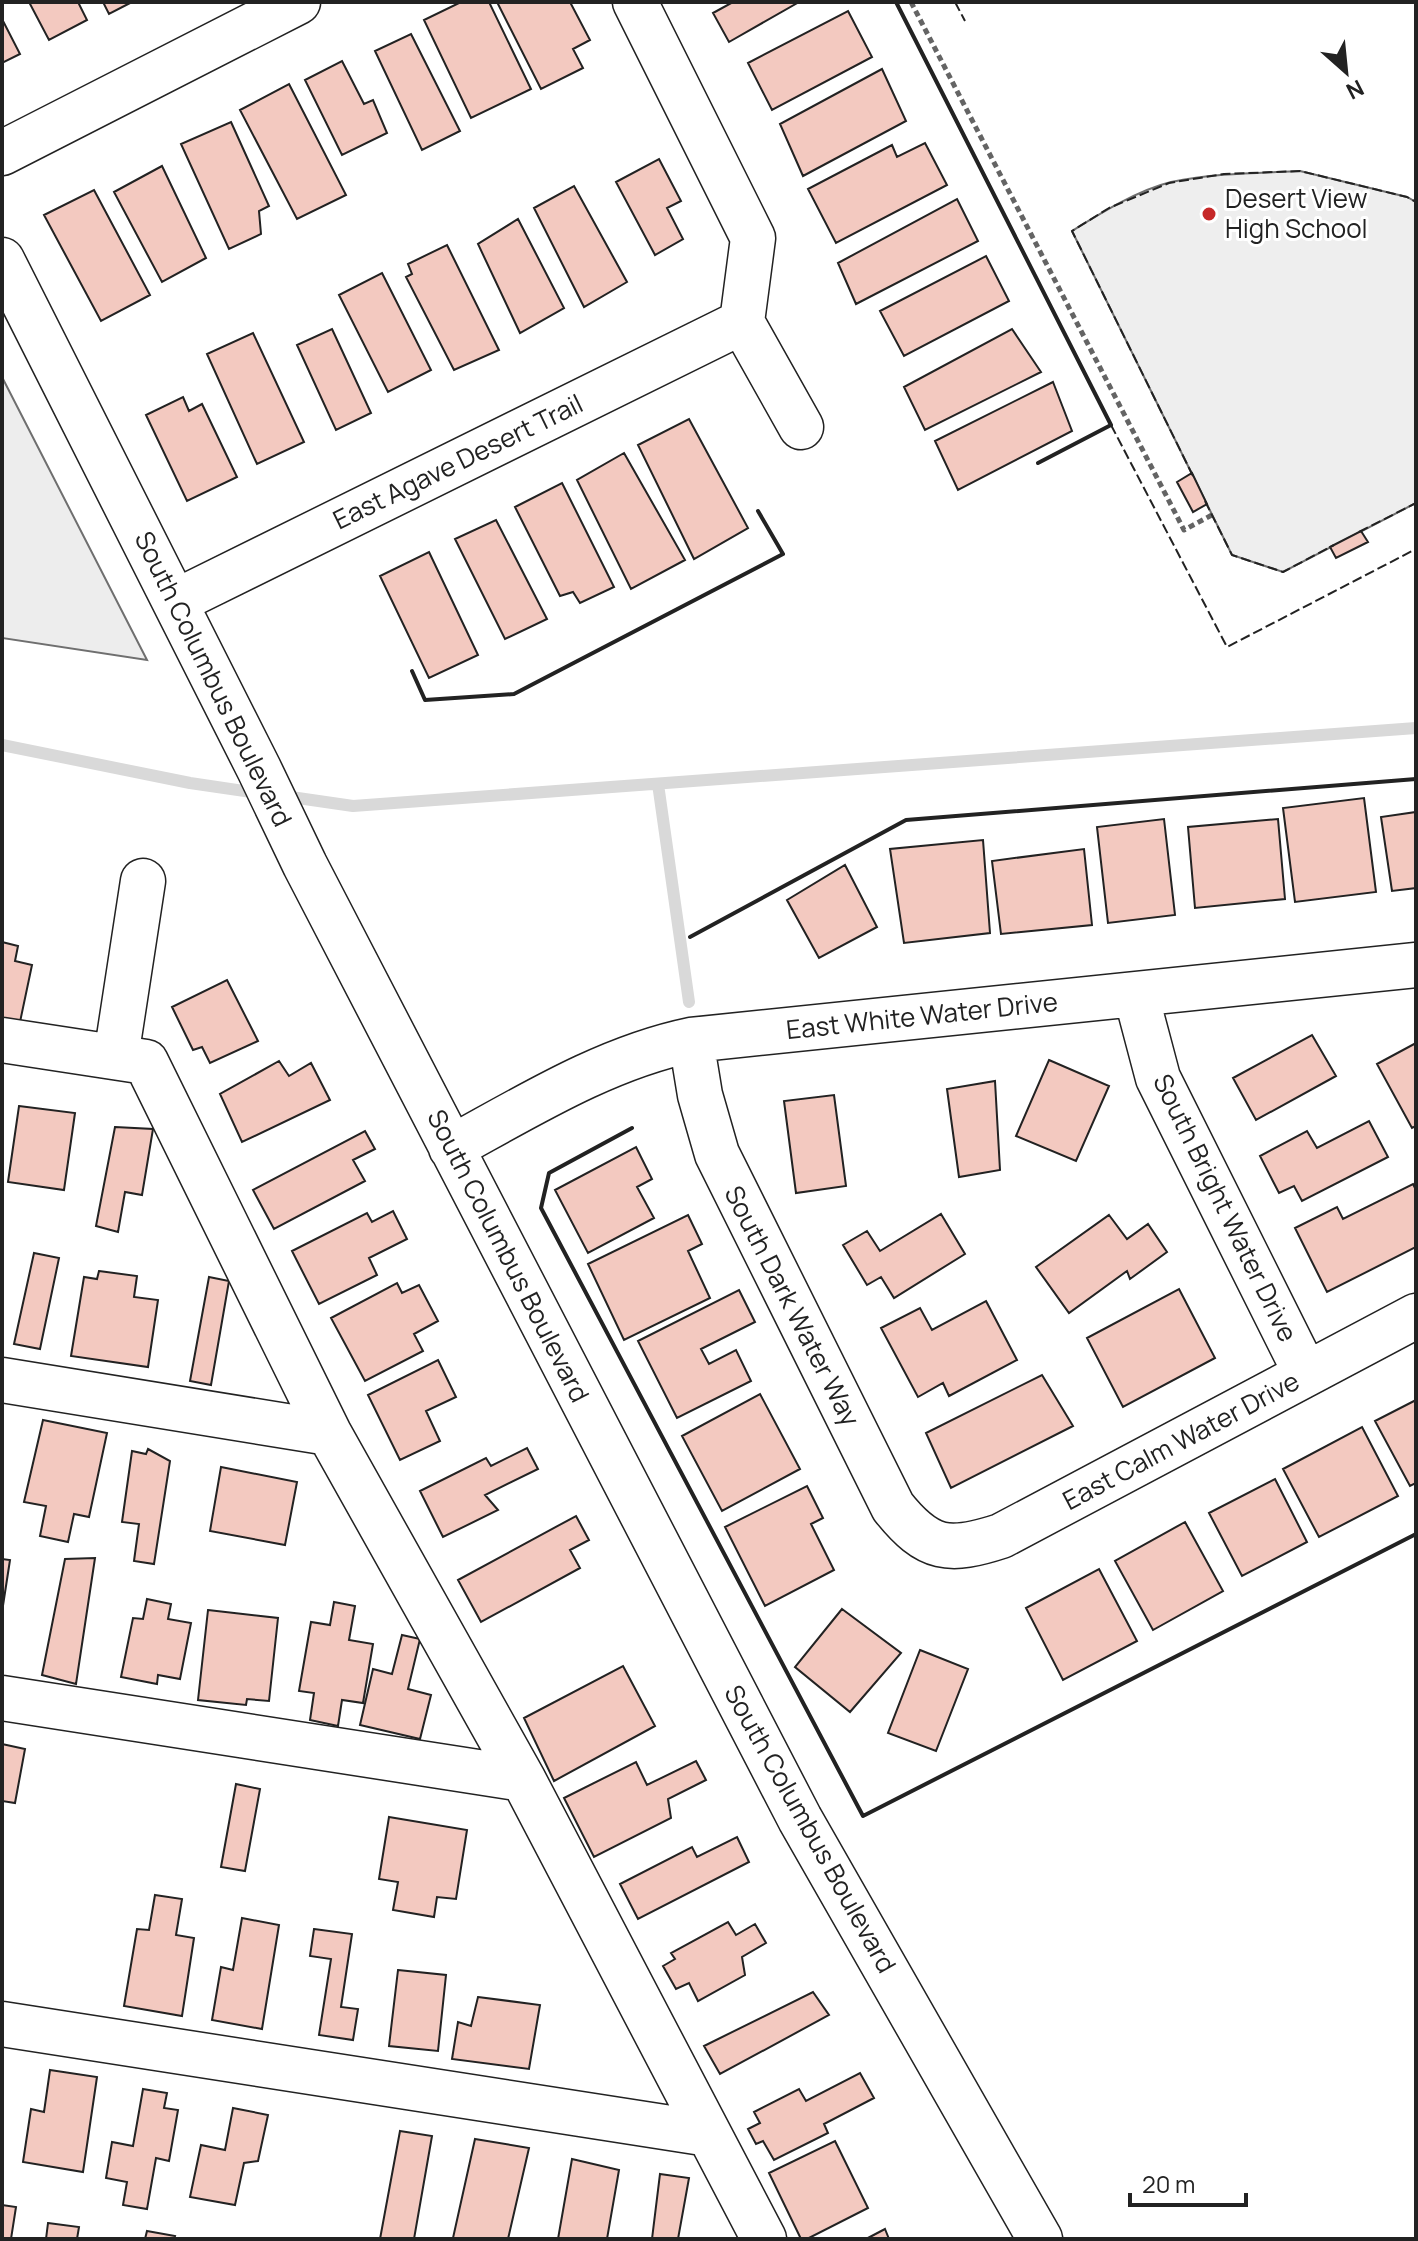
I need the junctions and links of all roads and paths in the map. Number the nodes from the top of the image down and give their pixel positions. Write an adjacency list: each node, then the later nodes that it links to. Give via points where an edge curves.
1 (298, 2): 4 (street)
2 (635, 2): 6 (street, via 753,238)
3 (911, 2): 8 (path, via 1184,530)
4 (2, 153)
5 (2, 260): 9 (street, South Columbus Boulevard)
6 (742, 322): 7 (street); 9 (street, East Agave Desert Trail)
7 (801, 427)
8 (1212, 515)
9 (175, 602): 16 (street, South Columbus Boulevard)
10 (143, 881): 15 (street)
11 (1416, 965): 12 (street, East White Water Drive)
12 (1136, 995): 14 (street, East White Water Drive); 18 (street, South Bright Water Drive, via 1158,1078)
13 (2, 1040): 15 (street)
14 (691, 1040): 16 (street, East White Water Drive, via 595,1071); 21 (street, South Dark Water Way, via 717,1154 893,1507)
15 (116, 1057): 20 (street, via 146,1062)
16 (451, 1148): 27 (street, South Columbus Boulevard, via 800,1819)
17 (1416, 1316): 18 (street, East Calm Water Drive)
18 (1306, 1374): 21 (street, East Calm Water Drive, via 1001,1536)
19 (2, 1380): 20 (street)
20 (329, 1433): 23 (street)
21 (937, 1559)
22 (2, 1698): 23 (street)
23 (523, 1779): 25 (street)
24 (2, 2024): 25 (street)
25 (709, 2134): 26 (street)
26 (764, 2239)
27 (1040, 2239)

